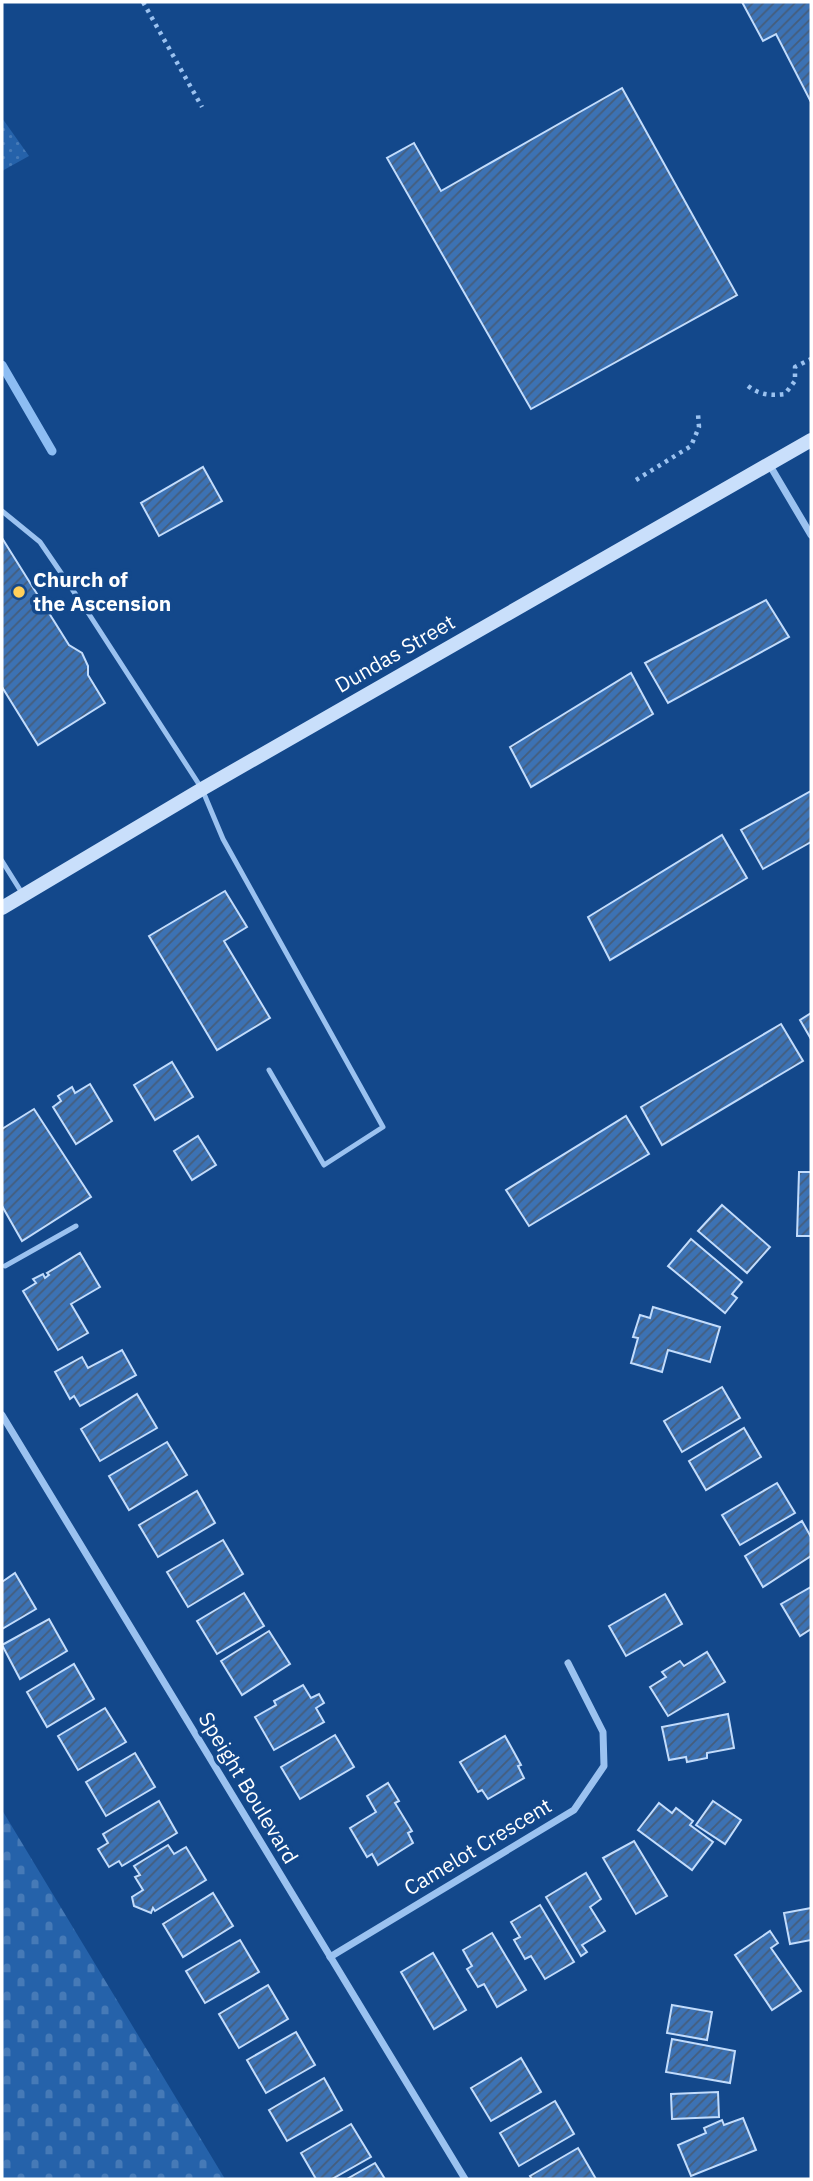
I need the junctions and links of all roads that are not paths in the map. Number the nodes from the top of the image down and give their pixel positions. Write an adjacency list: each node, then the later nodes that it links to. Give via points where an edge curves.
1 (811, 440): 2 (main road, Dundas Street)
2 (769, 464): 4 (street); 5 (main road, Dundas Street)
3 (2, 511): 5 (lane, via 40,542)
4 (811, 535)
5 (202, 789): 7 (main road, Dundas Street); 9 (lane, via 223,839 383,1127 324,1165)
6 (2, 861): 7 (lane)
7 (23, 895): 8 (main road, Dundas Street)
8 (2, 908)
9 (269, 1070)
10 (76, 1226): 11 (lane)
11 (3, 1265)
12 (2, 1415): 14 (street, Speight Boulevard)
13 (568, 1663): 14 (street, Camelot Crescent, via 603,1732 604,1766 574,1810)
14 (330, 1956): 15 (street, Speight Boulevard)
15 (465, 2179)

